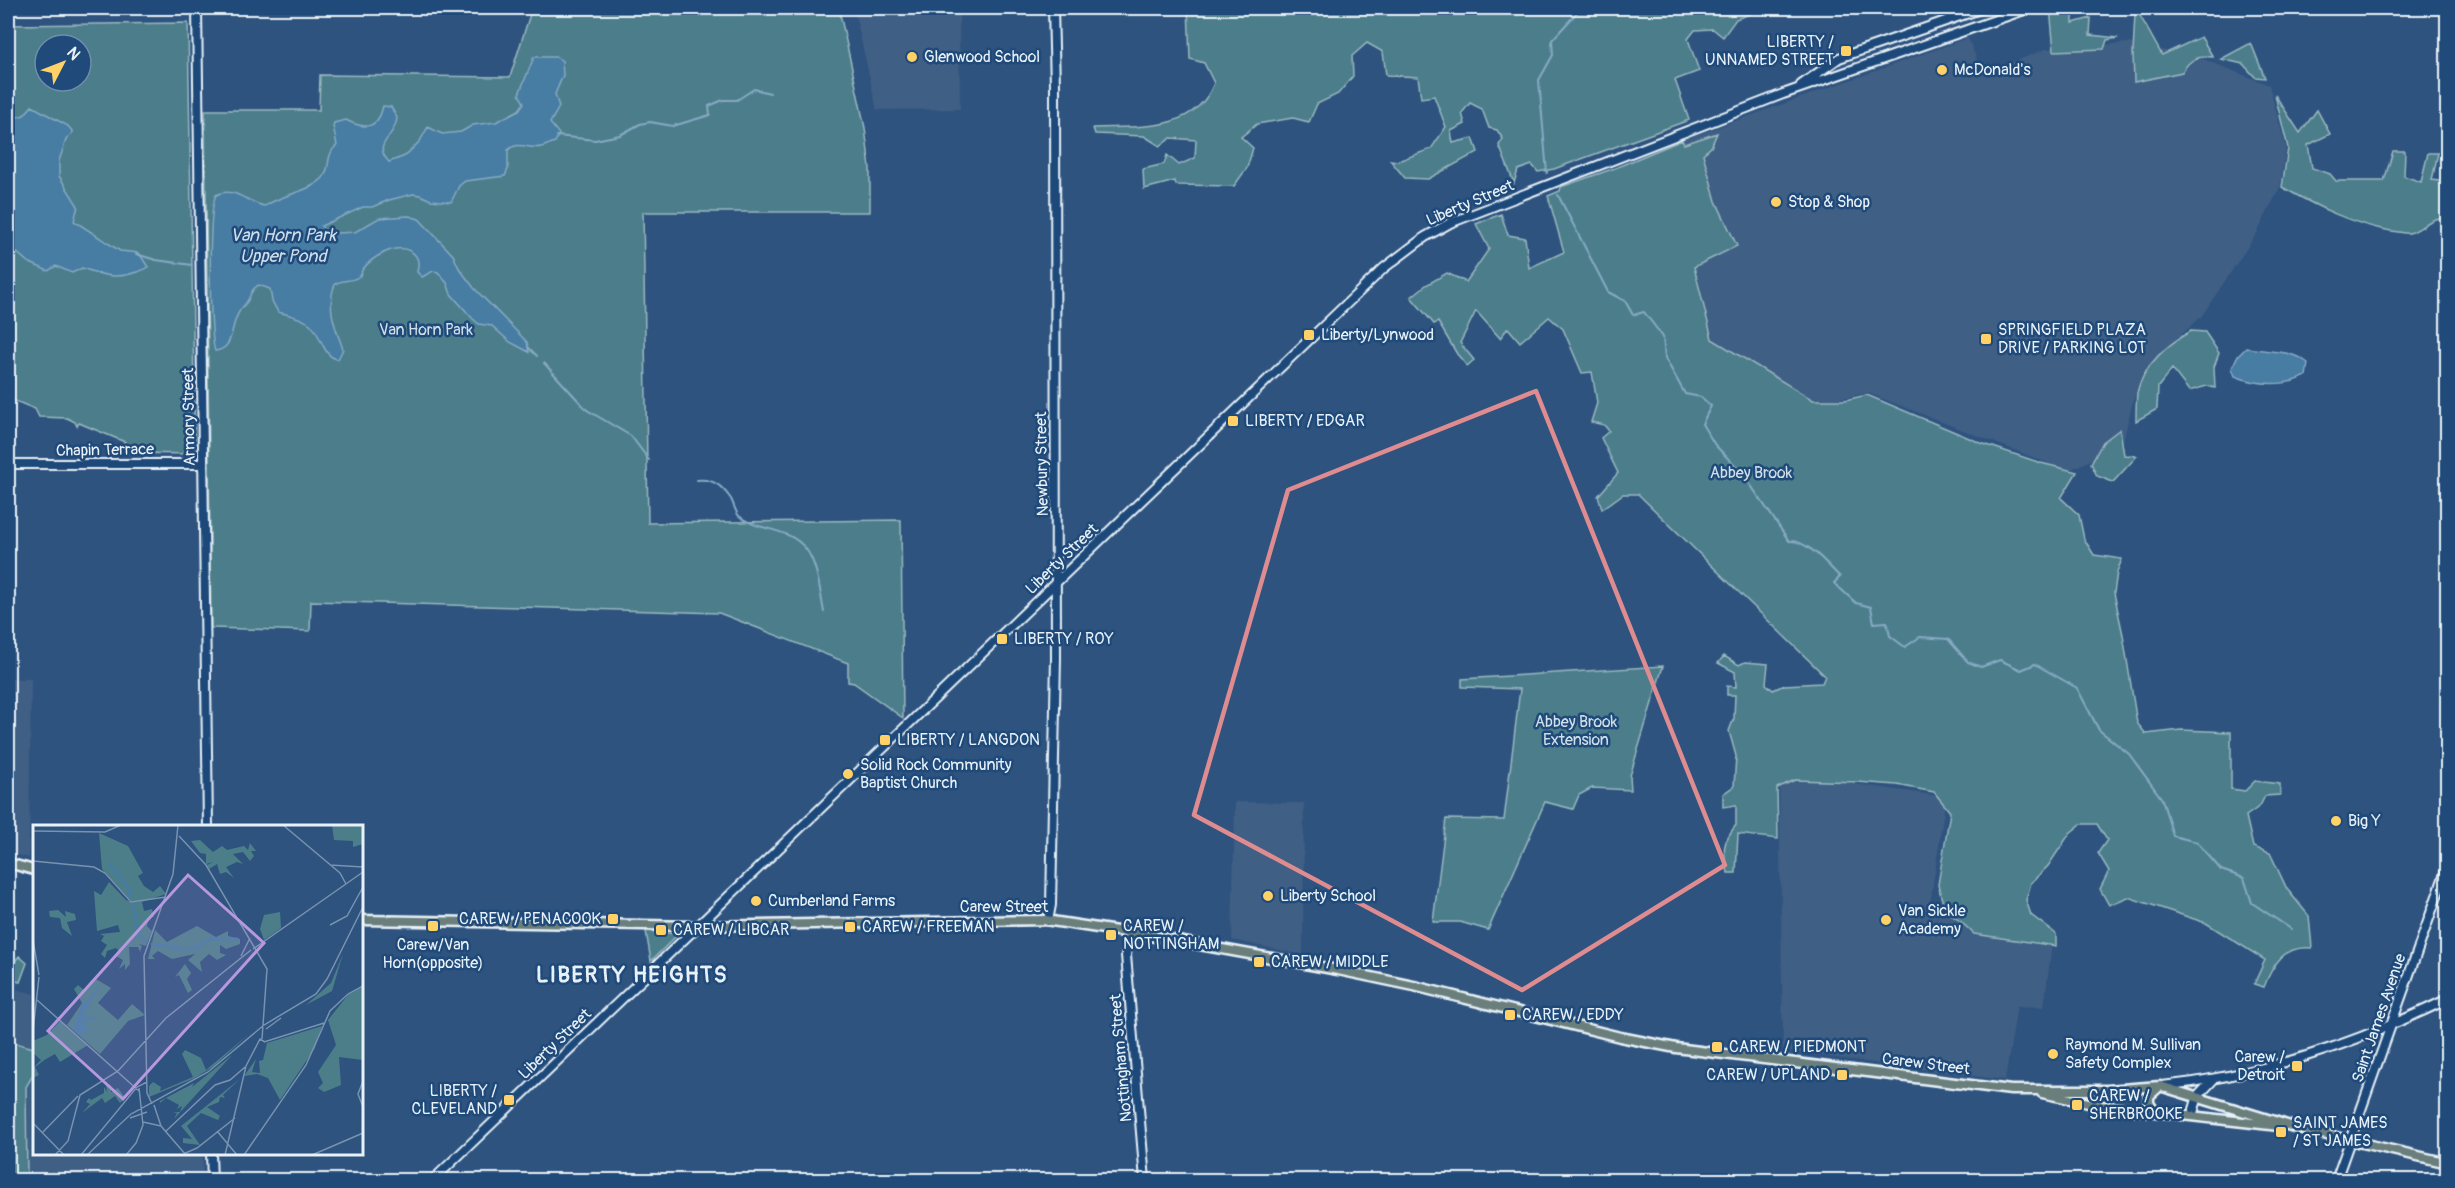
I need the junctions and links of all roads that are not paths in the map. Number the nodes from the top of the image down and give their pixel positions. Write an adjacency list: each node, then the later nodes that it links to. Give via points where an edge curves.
1 (197, 8): 7 (main road, Armory Street)
2 (1053, 8): 8 (main road, Newbury Street)
3 (1983, 8): 5 (main road, Liberty Street, via 1839,58)
4 (2030, 8): 5 (main road, Liberty Street)
5 (1796, 89): 8 (main road, Liberty Street, via 1450,223 1425,237 1380,273)
6 (8, 464): 7 (main road, Chapin Terrace)
7 (203, 464): 9 (main road, Armory Street)
8 (1056, 584): 14 (main road, Newbury Street, via 1052,896); 15 (main road, Liberty Street)
9 (208, 825)
10 (8, 863): 12 (main road)
11 (2448, 865): 18 (main road, Saint James Avenue)
12 (33, 870)
13 (363, 920): 15 (main road, Carew Street)
14 (1048, 921): 15 (main road, Carew Street); 16 (main road, Carew Street)
15 (699, 926): 30 (main road, Liberty Street)
16 (1131, 934): 21 (main road, Carew Street, via 1414,986 1676,1048); 31 (main road, Nottingham Street, via 1126,955)
17 (2448, 999): 18 (main road, Carew Street)
18 (2390, 1026): 19 (main road, Carew Street, via 2290,1062); 26 (main road, Saint James Avenue)
19 (2213, 1080): 20 (main road, Carew Street); 22 (main road)
20 (2160, 1086): 21 (main road, Carew Street); 22 (main road); 23 (main road, via 2149,1096)
21 (2026, 1090): 23 (main road, Carew Street)
22 (2198, 1096): 24 (main road); 25 (main road)
23 (2155, 1112): 24 (main road, Carew Street)
24 (2193, 1116): 25 (main road, Carew Street)
25 (2297, 1128): 26 (main road)
26 (2351, 1140): 28 (main road); 32 (main road, Saint James Avenue)
27 (212, 1155): 29 (main road)
28 (2448, 1163)
29 (212, 1180)
30 (433, 1180)
31 (1145, 1180)
32 (2336, 1180)

